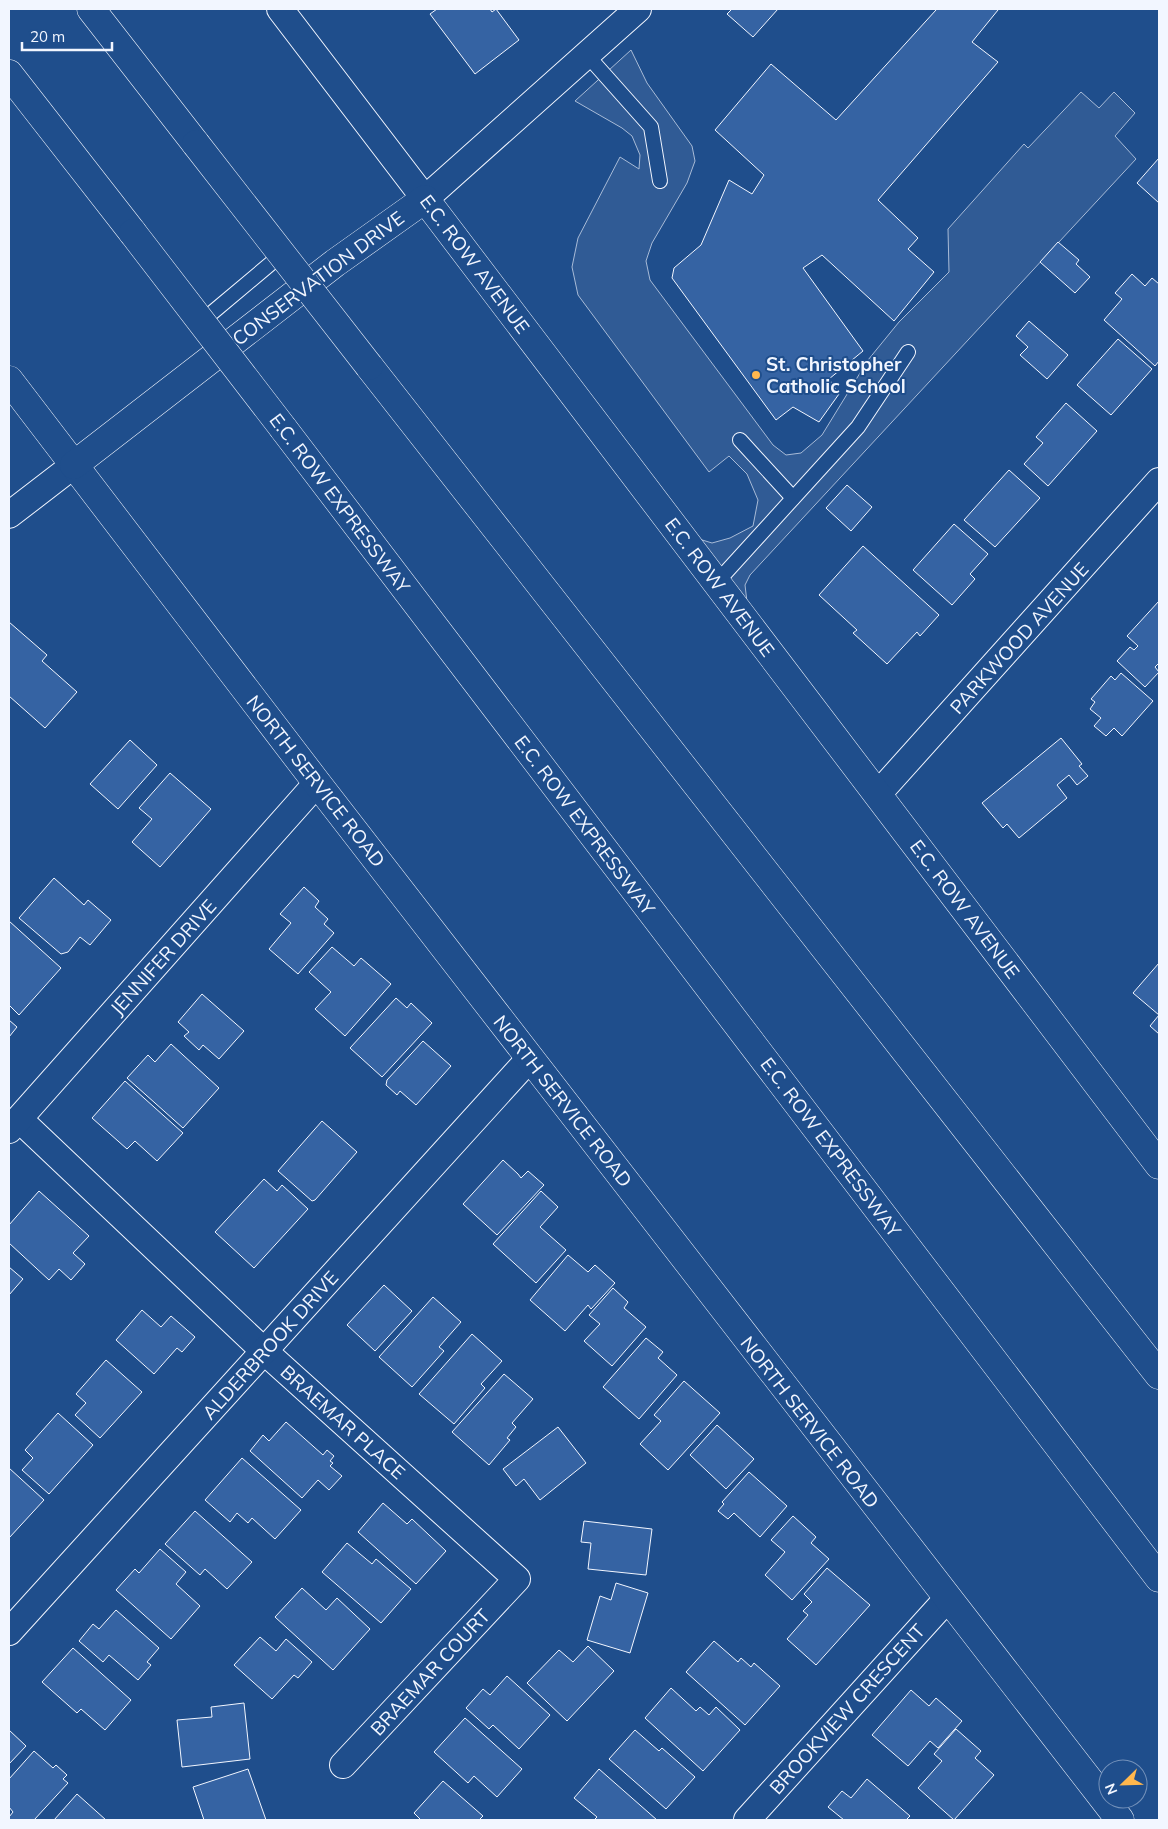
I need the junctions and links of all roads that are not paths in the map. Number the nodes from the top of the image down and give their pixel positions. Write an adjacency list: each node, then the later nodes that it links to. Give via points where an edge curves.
1 (90, 9): 8 (main road, bridge)
2 (280, 9): 7 (street, E.C. ROW AVENUE)
3 (635, 10): 4 (street, CONSERVATION DRIVE)
4 (587, 55): 6 (lane, via 651,128); 7 (street, CONSERVATION DRIVE)
5 (9, 74): 9 (main road, E.C. ROW EXPRESSWAY, bridge)
6 (660, 181)
7 (425, 199): 13 (main road, CONSERVATION DRIVE, via 334,263); 17 (main road, E.C. ROW AVENUE)
8 (282, 254): 9 (lane); 24 (main road, bridge)
9 (201, 322): 25 (main road, E.C. ROW EXPRESSWAY, bridge)
10 (908, 352): 15 (lane, via 858,427)
11 (9, 380): 13 (main road, NORTH SERVICE ROAD)
12 (740, 440): 15 (lane)
13 (74, 465): 16 (street, CONSERVATION DRIVE); 18 (main road, NORTH SERVICE ROAD)
14 (1159, 481): 19 (street, PARKWOOD AVENUE)
15 (793, 498): 17 (lane)
16 (9, 515)
17 (717, 582): 19 (main road, E.C. ROW AVENUE)
18 (317, 783): 20 (main road, NORTH SERVICE ROAD); 21 (street, JENNIFER DRIVE)
19 (878, 794): 22 (main road, E.C. ROW AVENUE)
20 (530, 1058): 23 (street, ALDERBROOK DRIVE); 27 (main road, NORTH SERVICE ROAD)
21 (14, 1125): 23 (street, BRAEMAR PLACE)
22 (1159, 1165)
23 (264, 1351): 26 (street, BRAEMAR PLACE); 28 (street, ALDERBROOK DRIVE)
24 (1159, 1374)
25 (1159, 1578)
26 (516, 1579): 29 (street, BRAEMAR COURT)
27 (947, 1598): 30 (street, BROOKVIEW CRESCENT); 31 (main road, NORTH SERVICE ROAD)
28 (9, 1632)
29 (343, 1765)
30 (747, 1820)
31 (1120, 1820)

